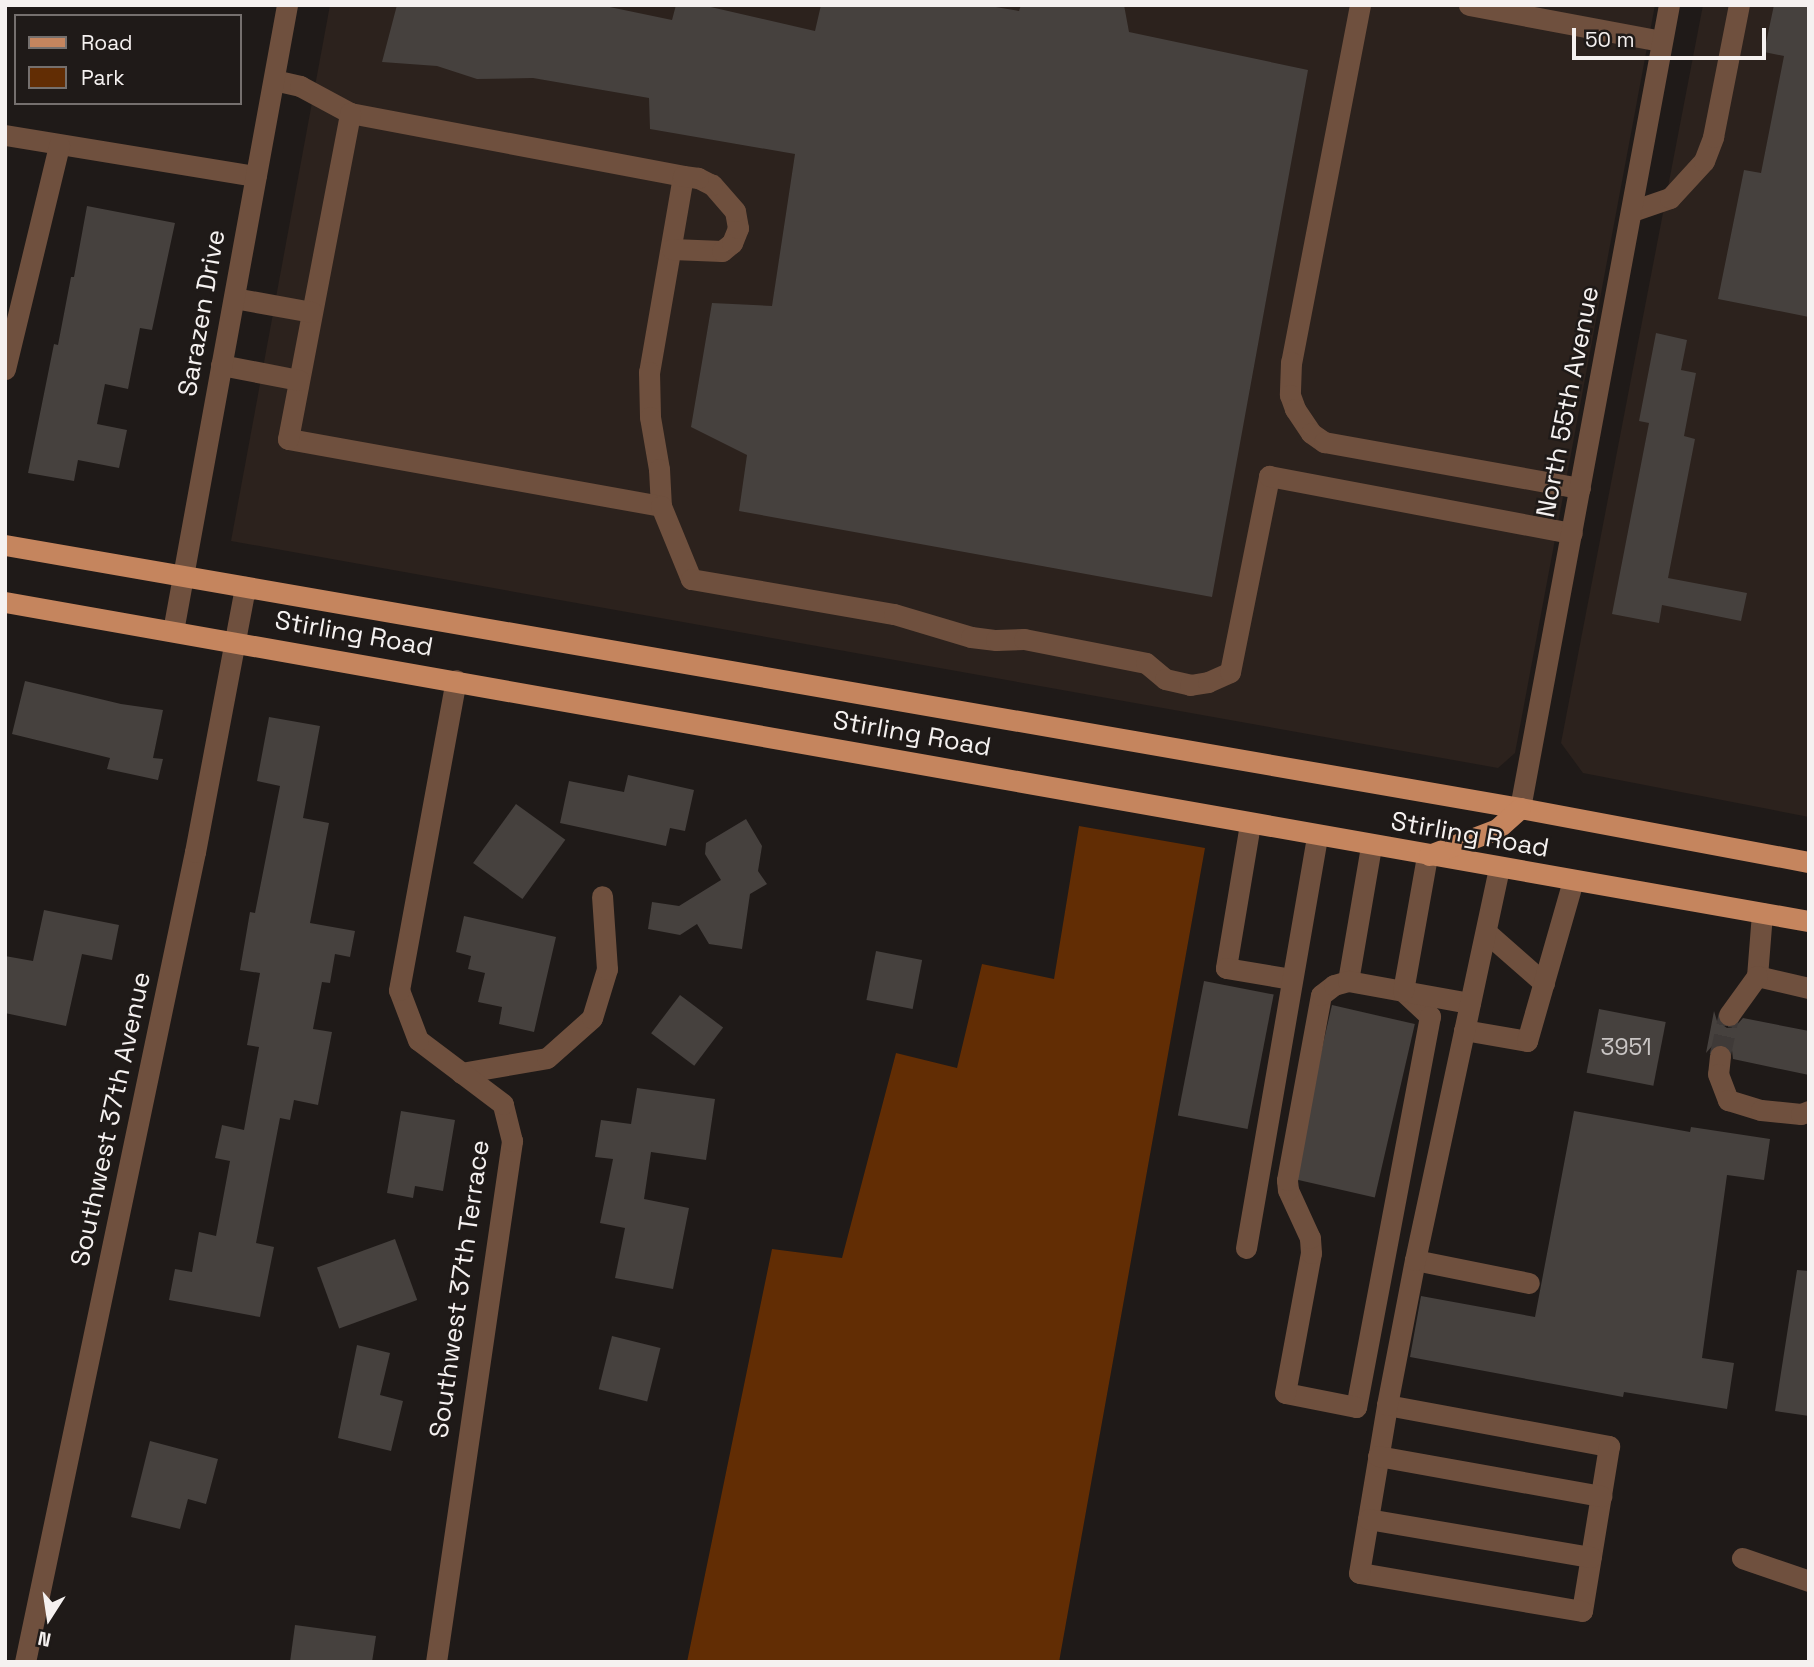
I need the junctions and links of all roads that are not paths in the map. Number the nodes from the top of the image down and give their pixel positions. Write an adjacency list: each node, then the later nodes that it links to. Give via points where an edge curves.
1 (287, 5): 7 (street, Sarazen Drive)
2 (1360, 5): 20 (street, via 1291,362 1290,395 1295,409 1311,433 1324,442)
3 (1469, 5): 6 (street)
4 (1670, 5): 6 (street, North 55th Avenue)
5 (1739, 5): 13 (street, via 1713,137 1703,161 1670,198)
6 (1662, 41): 13 (street, North 55th Avenue)
7 (274, 80): 8 (street, via 299,86); 11 (street, Sarazen Drive)
8 (350, 113): 12 (street); 16 (street)
9 (5, 135): 10 (street)
10 (59, 145): 11 (street); 18 (street)
11 (256, 176): 15 (street, Sarazen Drive)
12 (683, 176): 14 (street); 14 (street, via 712,185 735,211 738,228 732,243 722,251)
13 (1632, 211): 20 (street, North 55th Avenue)
14 (671, 249): 21 (street, via 649,372)
15 (234, 298): 16 (street); 17 (street, Sarazen Drive)
16 (312, 312): 19 (street)
17 (221, 365): 19 (street); 24 (street, Sarazen Drive)
18 (5, 369)
19 (299, 380): 21 (street, via 288,439)
20 (1580, 488): 22 (street, North 55th Avenue)
21 (661, 506): 22 (street, via 691,579 894,614 971,637 1024,639 1146,663 1165,679 1190,685 1230,672 1269,476)
22 (1572, 533): 30 (street, North 55th Avenue)
23 (5, 545): 24 (main road, Stirling Road)
24 (184, 576): 25 (main road, Stirling Road); 27 (street, Sarazen Drive)
25 (245, 587): 28 (street, Southwest 37th Avenue); 30 (main road, Stirling Road)
26 (5, 603): 27 (main road, Stirling Road)
27 (173, 631): 28 (main road, Stirling Road)
28 (236, 642): 29 (main road, Stirling Road); 64 (street, Southwest 37th Avenue)
29 (456, 680): 31 (main road, Stirling Road); 52 (street, Southwest 37th Terrace, via 399,990 418,1040)
30 (1520, 808): 34 (main road, via 1497,829); 35 (main road, Stirling Road)
31 (1250, 824): 32 (main road, Stirling Road); 43 (street, via 1226,968)
32 (1317, 836): 33 (main road, Stirling Road); 43 (street)
33 (1371, 846): 34 (main road, Stirling Road); 44 (street)
34 (1427, 856): 36 (main road, Stirling Road); 47 (street)
35 (1809, 862)
36 (1499, 868): 37 (main road, Stirling Road); 41 (street)
37 (1573, 881): 39 (main road, Stirling Road); 45 (street)
38 (603, 896): 52 (street, via 607,969 592,1017 547,1058)
39 (1762, 913): 40 (main road, Stirling Road); 42 (street)
40 (1809, 921)
41 (1487, 933): 45 (street); 48 (street)
42 (1757, 976): 46 (street); 49 (street)
43 (1292, 979): 54 (street)
44 (1348, 981): 47 (street); 47 (street, via 1327,990 1317,1004 1287,1180 1311,1238 1311,1253 1285,1393 1356,1407 1430,1016)
45 (1544, 983): 50 (street, via 1527,1041)
46 (1809, 989)
47 (1403, 991): 48 (street)
48 (1470, 1003): 50 (street)
49 (1729, 1014)
50 (1464, 1030): 55 (street)
51 (1720, 1056): 53 (street, via 1718,1074 1728,1100 1761,1110)
52 (461, 1073): 65 (street, Southwest 37th Terrace, via 503,1104 512,1141)
53 (1809, 1111)
54 (1246, 1248)
55 (1415, 1260): 56 (street); 57 (street)
56 (1529, 1283)
57 (1387, 1405): 58 (street); 59 (street, via 1609,1446)
58 (1378, 1456): 59 (street); 60 (street)
59 (1601, 1496): 61 (street)
60 (1368, 1519): 61 (street); 61 (street, via 1359,1573 1582,1611)
61 (1591, 1557)
62 (1742, 1558): 63 (street)
63 (1809, 1581)
64 (25, 1662)
65 (436, 1662)

